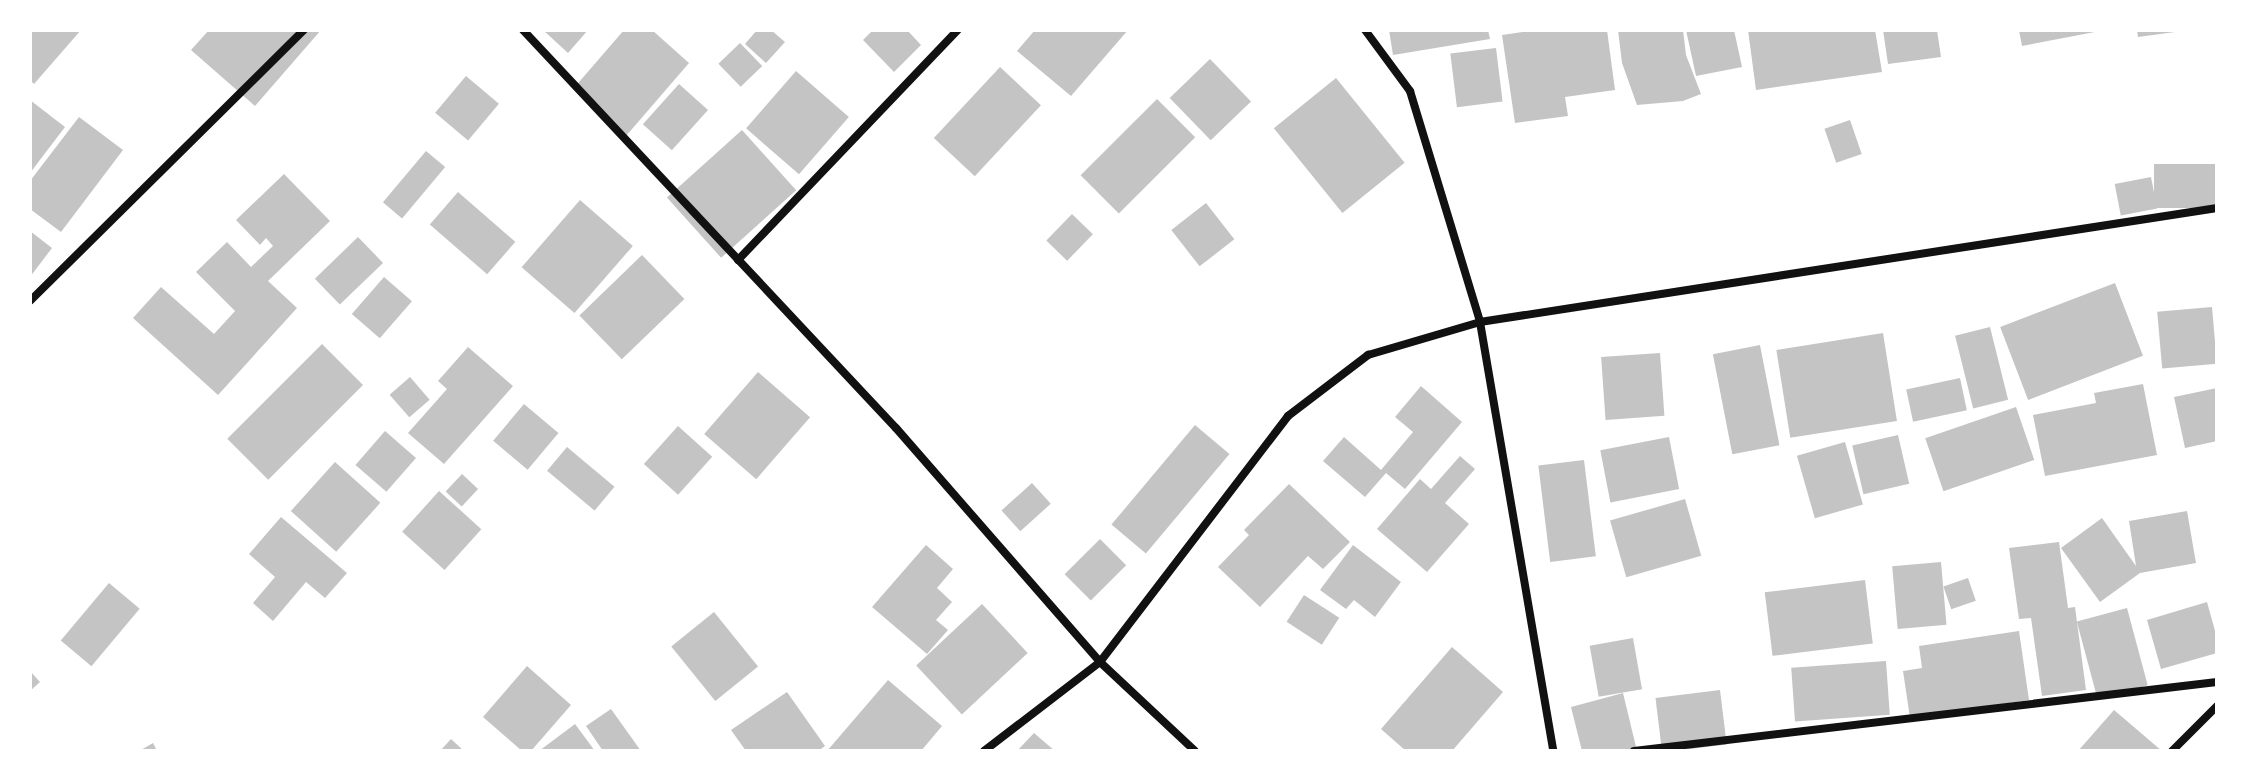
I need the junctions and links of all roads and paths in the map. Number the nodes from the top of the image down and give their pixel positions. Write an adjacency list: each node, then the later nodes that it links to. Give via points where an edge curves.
1 (304, 30): 7 (street)
2 (523, 30): 6 (street)
3 (958, 30): 6 (street)
4 (1365, 30): 8 (street, via 1410,91)
5 (2217, 208): 8 (street)
6 (738, 260): 9 (street, via 896,428)
7 (30, 301)
8 (1480, 322): 9 (street, via 1368,355 1288,416); 14 (street)
9 (1100, 662): 12 (street); 13 (street)
10 (2217, 682): 15 (street)
11 (2217, 706): 16 (street)
12 (984, 751)
13 (1195, 751)
14 (1553, 751)
15 (1634, 751)
16 (2172, 751)

